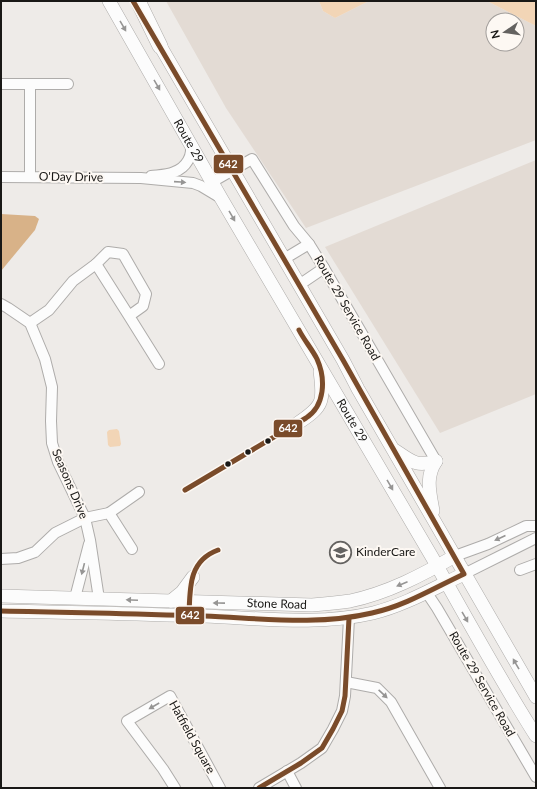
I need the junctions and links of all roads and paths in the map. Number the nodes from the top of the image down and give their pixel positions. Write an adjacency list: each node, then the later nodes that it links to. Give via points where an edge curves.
1 (109, 1): 8 (main road, Route 29, one-way to 8)
2 (133, 1): 4 (main road, Route 29)
3 (138, 1): 4 (highway)
4 (160, 46): 9 (main road, Route 29)
5 (1, 84): 6 (street)
6 (30, 84): 7 (street); 10 (street)
7 (68, 84)
8 (189, 141): 12 (street, O'Day Drive, via 191,152 185,166 175,172); 13 (main road, Route 29)
9 (232, 171): 13 (street); 15 (street, Route 29 Service Road, via 252,159 294,226); 16 (main road, Route 29)
10 (30, 176): 11 (street, O'Day Drive); 12 (street, O'Day Drive)
11 (1, 177)
12 (141, 178): 14 (street, O'Day Drive, one-way to 14, via 193,183)
13 (212, 182): 14 (main road, Route 29)
14 (221, 198): 24 (main road, Route 29, one-way to 24)
15 (309, 244): 16 (street); 18 (street, Route 29 Service Road)
16 (284, 259): 19 (main road, Route 29)
17 (96, 264): 21 (street); 21 (street, via 108,252 123,254 146,294 143,306); 22 (street, via 72,281 49,310)
18 (324, 268): 19 (street); 27 (street, Route 29 Service Road)
19 (299, 285): 26 (main road, Route 29)
20 (1, 304): 22 (street)
21 (129, 316): 23 (street)
22 (30, 323): 30 (street, Seasons Drive, via 45,359 52,386 52,443 58,462)
23 (159, 364)
24 (319, 365): 25 (main road, via 322,390 320,403 313,413); 39 (main road, Route 29, one-way to 39)
25 (298, 423)
26 (392, 448): 27 (main road, via 417,464); 31 (main road, Route 29)
27 (436, 461): 31 (main road, via 428,478)
28 (139, 492): 29 (street)
29 (109, 513): 30 (street); 35 (street)
30 (85, 518): 34 (street, Seasons Drive); 37 (street, via 55,534 35,552 18,558)
31 (436, 523): 36 (main road, Route 29)
32 (536, 526): 36 (street, Stone Road, one-way to 36, via 526,526)
33 (536, 538): 41 (street, Stone Road)
34 (90, 540): 46 (street, Seasons Drive, one-way to 46); 47 (street, Seasons Drive)
35 (132, 549)
36 (455, 556): 39 (main road, Stone Road); 41 (main road, Route 29)
37 (1, 559)
38 (536, 564): 40 (street)
39 (437, 566): 43 (main road, Route 29); 48 (main road, Stone Road, one-way to 48, via 393,588 348,601 312,605)
40 (520, 570)
41 (464, 574): 43 (main road, Stone Road); 52 (main road, Route 29, one-way to 41)
42 (193, 577): 48 (main road, via 182,592)
43 (446, 583): 44 (main road, Stone Road); 53 (main road, Route 29, one-way to 53)
44 (427, 593): 50 (main road, Stone Road, via 374,613); 55 (street, Route 29 Service Road)
45 (1, 596): 46 (main road, Stone Road)
46 (75, 598): 47 (main road, Stone Road)
47 (99, 599): 48 (main road, Stone Road, one-way to 47)
48 (171, 601)
49 (1, 611): 50 (main road, Stone Road, via 283,620)
50 (349, 618): 51 (street)
51 (346, 682): 54 (street, via 342,711 322,748); 60 (street, one-way to 60, via 377,688 391,702)
52 (536, 697)
53 (536, 736)
54 (287, 771): 58 (street); 59 (street)
55 (536, 776)
56 (175, 788): 57 (street, Hatfield Square, one-way to 56, via 170,696 127,721)
57 (220, 788)
58 (259, 788)
59 (296, 788)
60 (440, 788)

